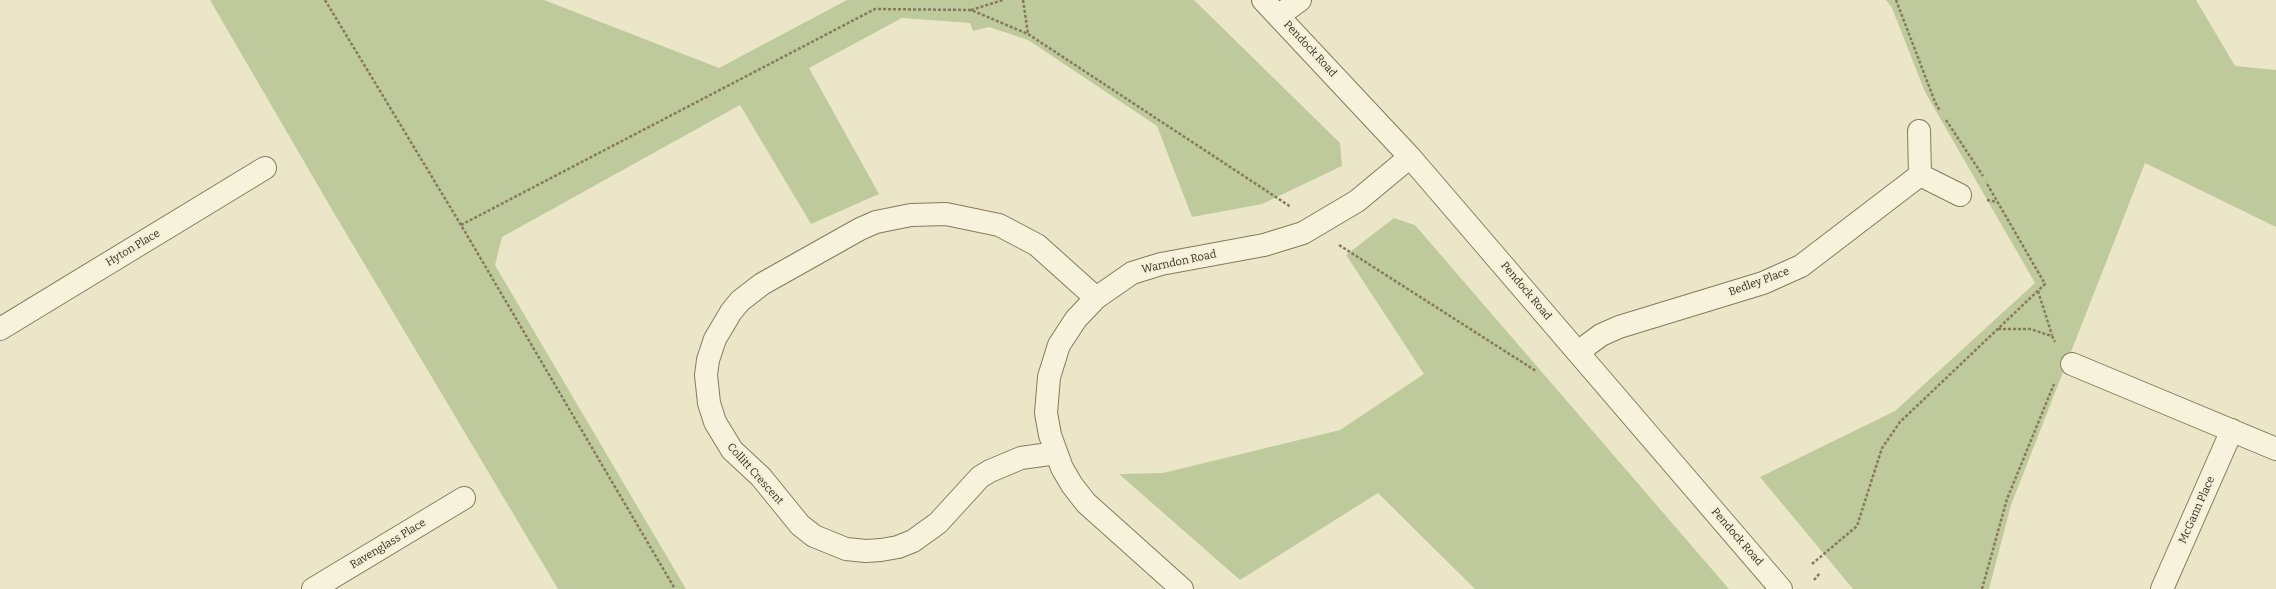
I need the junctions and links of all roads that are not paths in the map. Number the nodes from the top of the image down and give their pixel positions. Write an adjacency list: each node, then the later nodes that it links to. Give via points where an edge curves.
1 (1262, 0): 3 (street, Pendock Road)
2 (1300, 0): 3 (street)
3 (1278, 16): 5 (street, Pendock Road)
4 (1919, 131): 7 (street)
5 (1410, 157): 9 (street, Warndon Road, via 1357,201 1316,227 1264,245 1147,267 1120,280); 11 (street, Pendock Road)
6 (265, 168): 10 (street, Hyton Place)
7 (1920, 175): 8 (street); 11 (street, Bedley Place, via 1801,266 1763,282 1615,329)
8 (1960, 195)
9 (1096, 298): 15 (street, Warndon Road, via 1068,330 1053,360 1046,413); 15 (street, Collitt Crescent, via 1037,245 999,225 946,214 904,216 876,222 860,229 762,284 740,301 732,312 714,339 708,360 706,376 709,403 715,422 732,450 760,477 800,525 814,536 846,549 881,550 898,547 938,523 985,474 1021,458)
10 (0, 329)
11 (1578, 352): 19 (street, Pendock Road)
12 (2068, 362): 13 (street)
13 (2232, 430): 14 (street); 20 (street, McGann Place)
14 (2276, 449)
15 (1056, 453): 18 (street, Warndon Road, via 1072,485 1086,503)
16 (464, 498): 17 (street, Ravenglass Place)
17 (313, 589)
18 (1182, 589)
19 (1782, 589)
20 (2162, 589)

